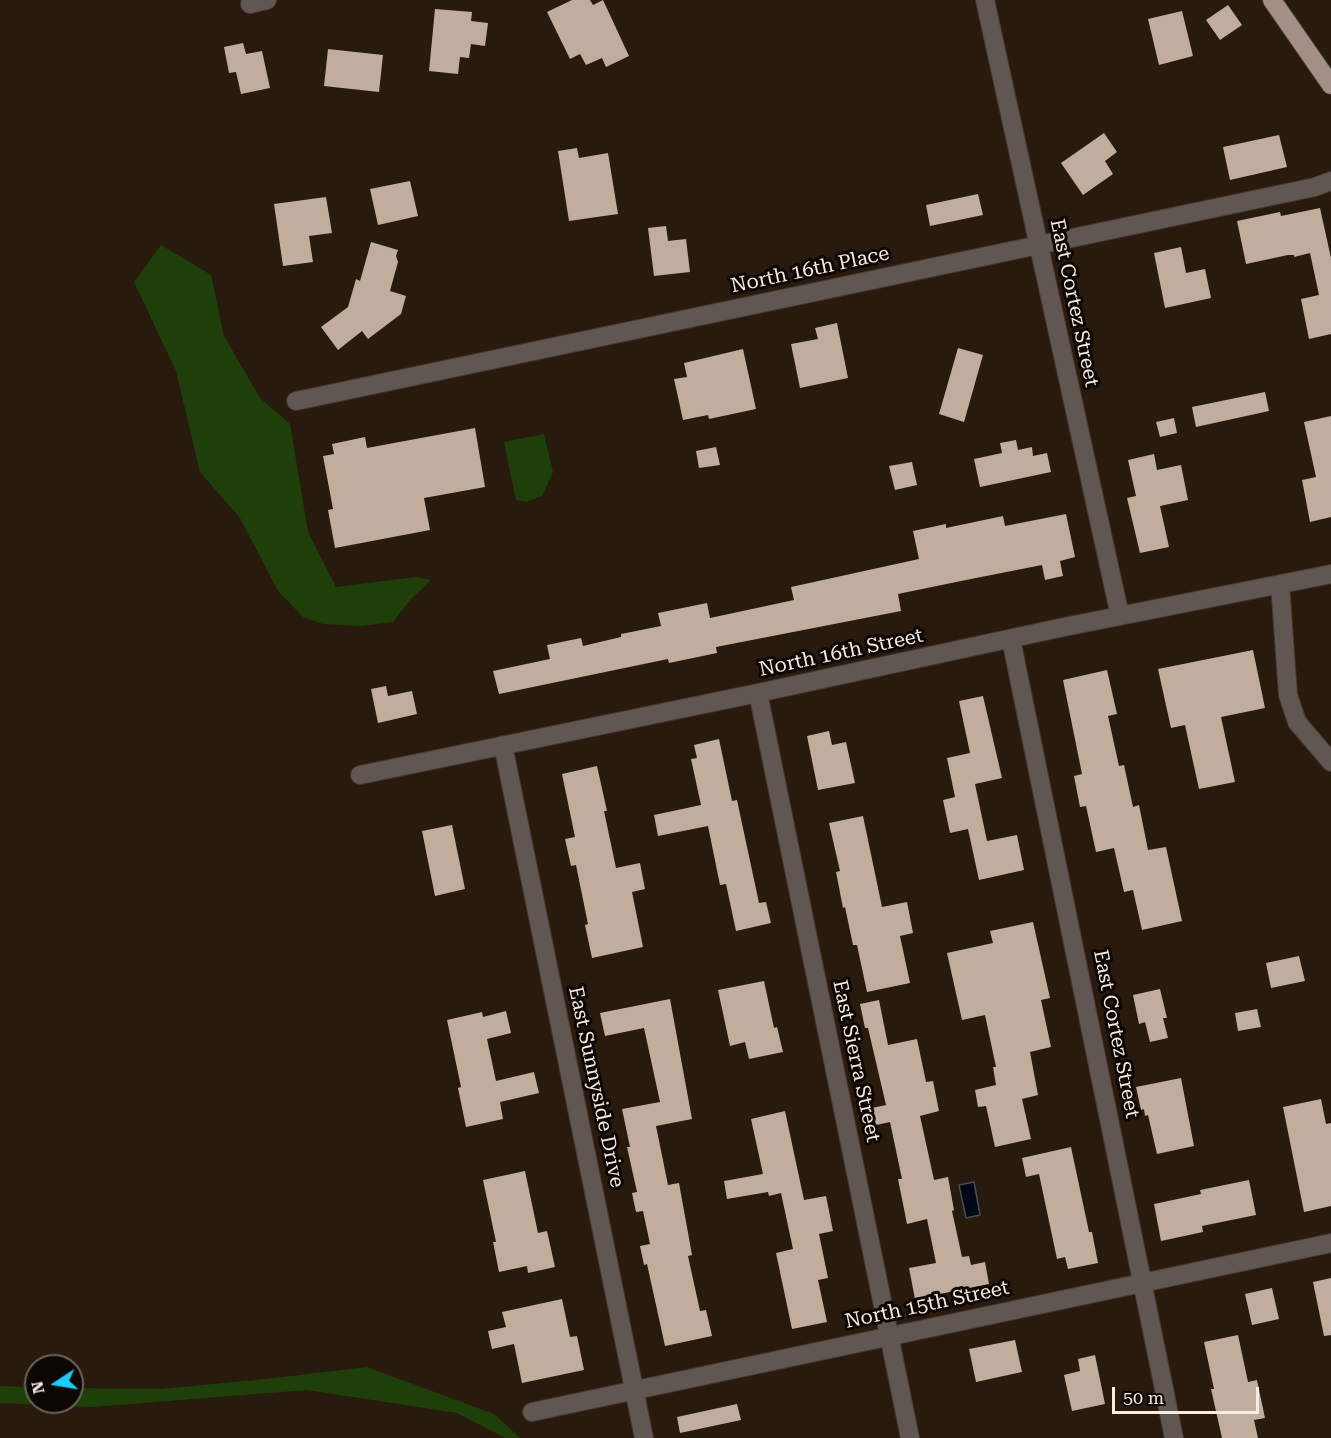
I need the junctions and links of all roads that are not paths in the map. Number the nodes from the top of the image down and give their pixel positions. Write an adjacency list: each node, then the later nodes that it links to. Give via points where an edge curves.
1 (985, 0): 5 (street, East Cortez Street)
2 (1272, 0): 3 (main road)
3 (1331, 85)
4 (1331, 181): 5 (street, North 16th Place)
5 (1038, 246): 6 (street, North 16th Place); 9 (street, East Cortez Street)
6 (296, 401)
7 (1331, 574): 8 (street, North 16th Street)
8 (1280, 584): 9 (street, North 16th Street); 13 (street, via 1288,695 1297,722)
9 (1120, 616): 10 (street, North 16th Street)
10 (1011, 639): 11 (street, North 16th Street); 16 (street, East Cortez Street)
11 (758, 693): 12 (street, North 16th Street); 17 (street, East Sierra Street)
12 (503, 745): 14 (street, North 16th Street); 18 (street, East Sunnyside Drive)
13 (1331, 762)
14 (360, 775)
15 (1331, 1243): 16 (street, North 15th Street)
16 (1143, 1283): 17 (street, North 15th Street); 22 (street, East Cortez Street)
17 (889, 1336): 18 (street, North 15th Street); 21 (street, East Sierra Street)
18 (635, 1390): 19 (street, North 15th Street); 20 (street, East Sunnyside Drive)
19 (532, 1412)
20 (644, 1438)
21 (910, 1438)
22 (1174, 1438)

